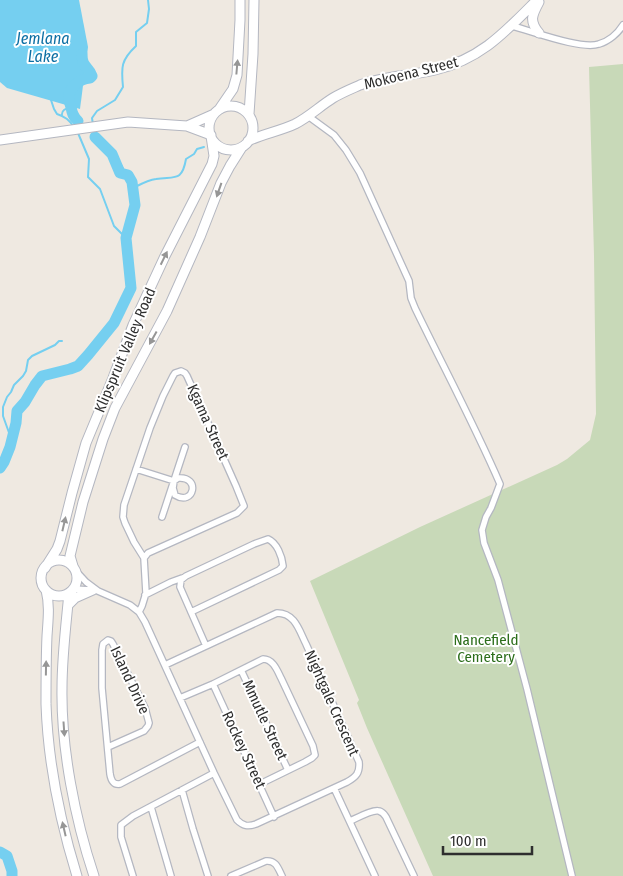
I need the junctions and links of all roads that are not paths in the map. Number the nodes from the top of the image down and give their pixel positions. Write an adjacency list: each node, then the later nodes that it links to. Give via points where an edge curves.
1 (240, 0): 7 (main road, one-way to 1, via 230,95 237,75)
2 (254, 0): 9 (main road)
3 (539, 0): 5 (main road, Mokoena Street); 6 (main road, via 532,18)
4 (623, 25): 6 (street, via 608,40 591,46)
5 (512, 26): 6 (street); 8 (main road, Mokoena Street, via 490,45 462,61 362,84 334,97)
6 (539, 34)
7 (216, 112): 9 (main road, via 234,106); 10 (main road); 12 (main road, via 210,122)
8 (308, 116): 11 (main road, Mokoena Street); 55 (street, via 334,135 360,172 408,281 414,308 500,484 482,530 484,543 498,580 527,689)
9 (250, 117): 11 (main road, via 258,125); 14 (main road, via 253,131)
10 (187, 126): 12 (main road); 13 (main road, via 114,123)
11 (276, 130): 14 (main road, Mokoena Street)
12 (211, 136): 14 (main road, via 223,148); 20 (main road, Klipspruit Valley Road, one-way to 12, via 60,541 86,443 133,325 212,164)
13 (0, 140)
14 (245, 144): 21 (main road, Klipspruit Valley Road, one-way to 21, via 222,183 167,311 115,408 82,509 70,556)
15 (186, 447): 17 (street)
16 (136, 469): 17 (street); 19 (street, Kgama Street, via 124,505 124,517 128,531); 19 (street, Kgama Street, via 166,389 175,373 182,372 187,376 244,506 237,513 148,553)
17 (174, 481): 18 (street)
18 (162, 517)
19 (144, 558): 26 (street, Kgama Street)
20 (45, 568): 21 (main road, via 60,560); 23 (main road, via 42,583)
21 (74, 568): 24 (main road, via 77,580); 25 (street)
22 (184, 578): 26 (street); 29 (street, via 180,587); 29 (street, via 268,539 276,546 283,563 280,570)
23 (46, 590): 24 (main road, via 61,596); 46 (main road, one-way to 23, via 55,786 49,743 46,707 49,605)
24 (71, 591): 25 (street); 27 (main road)
25 (96, 591): 27 (main road, via 75,598); 28 (street)
26 (145, 595): 28 (street, Kgama Street)
27 (68, 605): 47 (main road, one-way to 47, via 62,689 64,730 75,806)
28 (139, 612): 31 (street)
29 (191, 612): 30 (street)
30 (206, 646): 31 (street, Nightgale Crescent); 40 (street, Nightgale Crescent, via 277,613 284,613 292,619 359,762 355,778)
31 (165, 665): 34 (street, Nightgale Crescent)
32 (241, 670): 33 (street); 37 (street, Mmutle Street); 37 (street, via 267,659 276,668 293,703 315,755)
33 (213, 684): 34 (street); 39 (street, Rockey Street)
34 (180, 698): 35 (street, Nightgale Crescent)
35 (200, 742): 36 (street, Island Drive, via 116,785 110,779); 38 (street, Nightgale Crescent)
36 (108, 748): 36 (street, Island Drive, via 144,731 149,723 145,708 111,640 103,644 102,650)
37 (288, 770): 39 (street)
38 (214, 773): 41 (street); 43 (street, Nightgale Crescent, via 240,824 252,826)
39 (260, 784): 43 (street, Rockey Street)
40 (334, 788): 43 (street, Nightgale Crescent); 44 (street)
41 (182, 790): 42 (street); 50 (street)
42 (151, 807): 48 (street, via 121,825 121,837); 49 (street)
43 (274, 817)
44 (350, 821): 53 (street); 54 (street, via 374,811 383,813)
45 (244, 874): 51 (street); 52 (street, via 270,860)
46 (77, 876)
47 (94, 876)
48 (133, 876)
49 (171, 876)
50 (208, 876)
51 (231, 876)
52 (282, 876)
53 (375, 876)
54 (414, 876)
55 (572, 876)

